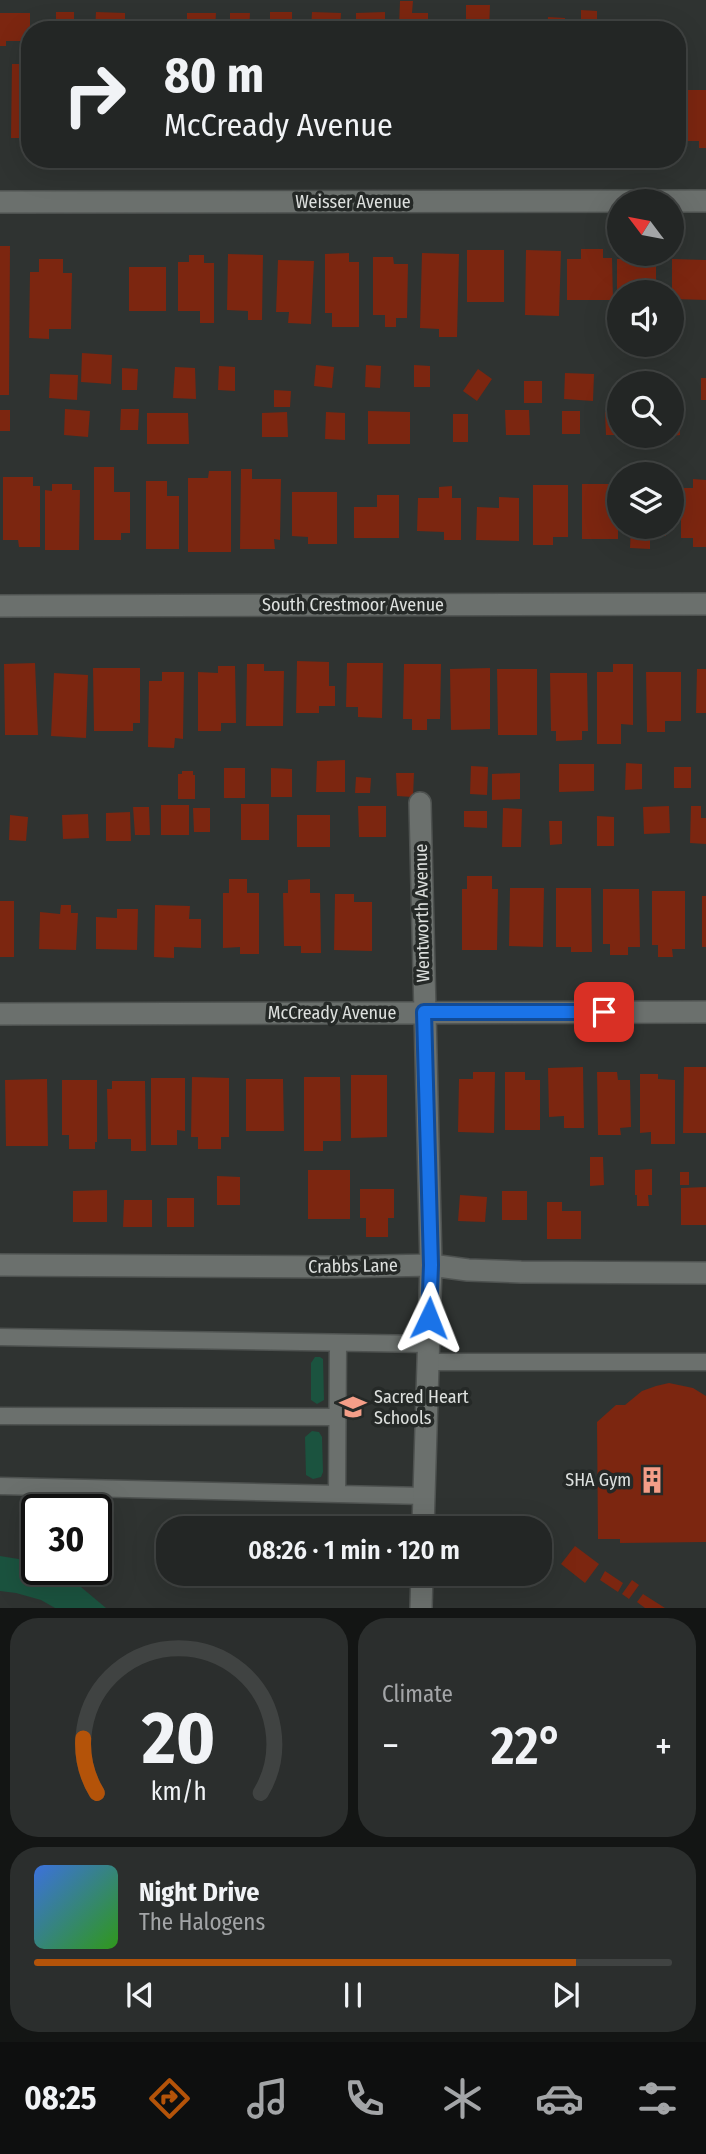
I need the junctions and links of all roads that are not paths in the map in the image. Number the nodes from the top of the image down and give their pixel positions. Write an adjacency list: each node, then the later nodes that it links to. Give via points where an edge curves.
1 (706, 201): 2 (street, Weisser Avenue)
2 (0, 202)
3 (706, 604): 4 (street, South Crestmoor Avenue)
4 (0, 606)
5 (420, 803): 6 (street, Wentworth Avenue)
6 (424, 1012): 7 (street, McCready Avenue); 8 (street, McCready Avenue); 10 (street, Wentworth Avenue)
7 (706, 1012)
8 (0, 1014)
9 (0, 1265): 10 (street, Crabbs Lane)
10 (431, 1265): 11 (street, Crabbs Lane, via 521,1272); 14 (street, Wentworth Avenue)
11 (706, 1273)
12 (0, 1338): 13 (lane)
13 (338, 1343): 14 (lane); 17 (lane)
14 (428, 1353): 15 (lane); 20 (street, Wentworth Avenue)
15 (706, 1362)
16 (0, 1416): 17 (lane)
17 (337, 1417): 19 (lane)
18 (0, 1486): 19 (lane)
19 (337, 1494): 20 (lane)
20 (424, 1496): 21 (street, Wentworth Avenue)
21 (424, 1516)
22 (422, 1586): 23 (street)
23 (421, 1608)

